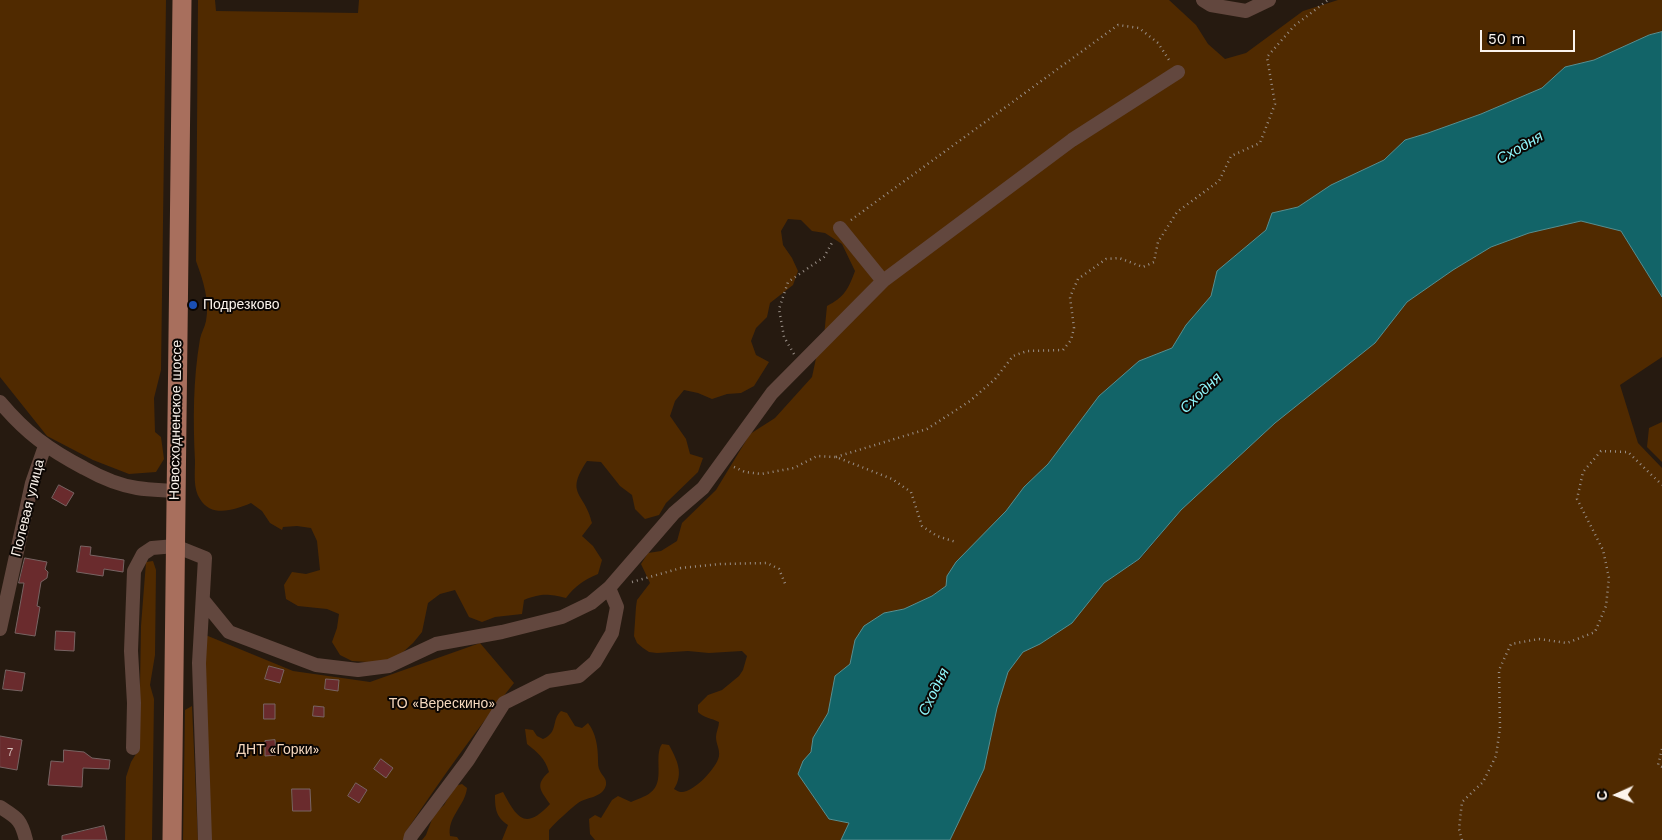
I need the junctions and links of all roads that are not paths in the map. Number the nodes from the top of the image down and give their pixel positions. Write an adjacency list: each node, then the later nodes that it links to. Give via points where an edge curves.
1 (182, 0): 9 (main road, Новосходненское шоссе)
2 (1203, 0): 3 (street, via 1211,5 1246,11)
3 (1269, 0)
4 (1178, 72): 6 (street, via 1072,140)
5 (840, 228): 6 (street)
6 (882, 281): 11 (street, via 772,393 703,488 674,513)
7 (0, 402): 8 (street)
8 (45, 446): 9 (street, via 112,482 136,488); 13 (street, Полевая улица, via 32,483)
9 (175, 491): 10 (main road, Новосходненское шоссе)
10 (175, 546): 12 (street, via 205,558); 14 (street, via 152,548 143,554 134,571 131,651); 17 (main road, Новосходненское шоссе)
11 (609, 588): 12 (street, via 591,603 562,617 436,644 389,666 358,670 316,665 228,632); 19 (street, via 617,607 612,633 595,662 579,676 548,681 504,703 468,760)
12 (203, 600): 18 (street, via 199,662)
13 (0, 629)
14 (133, 748)
15 (0, 807): 16 (street, via 18,819)
16 (26, 840)
17 (172, 840)
18 (205, 840)
19 (410, 840)

